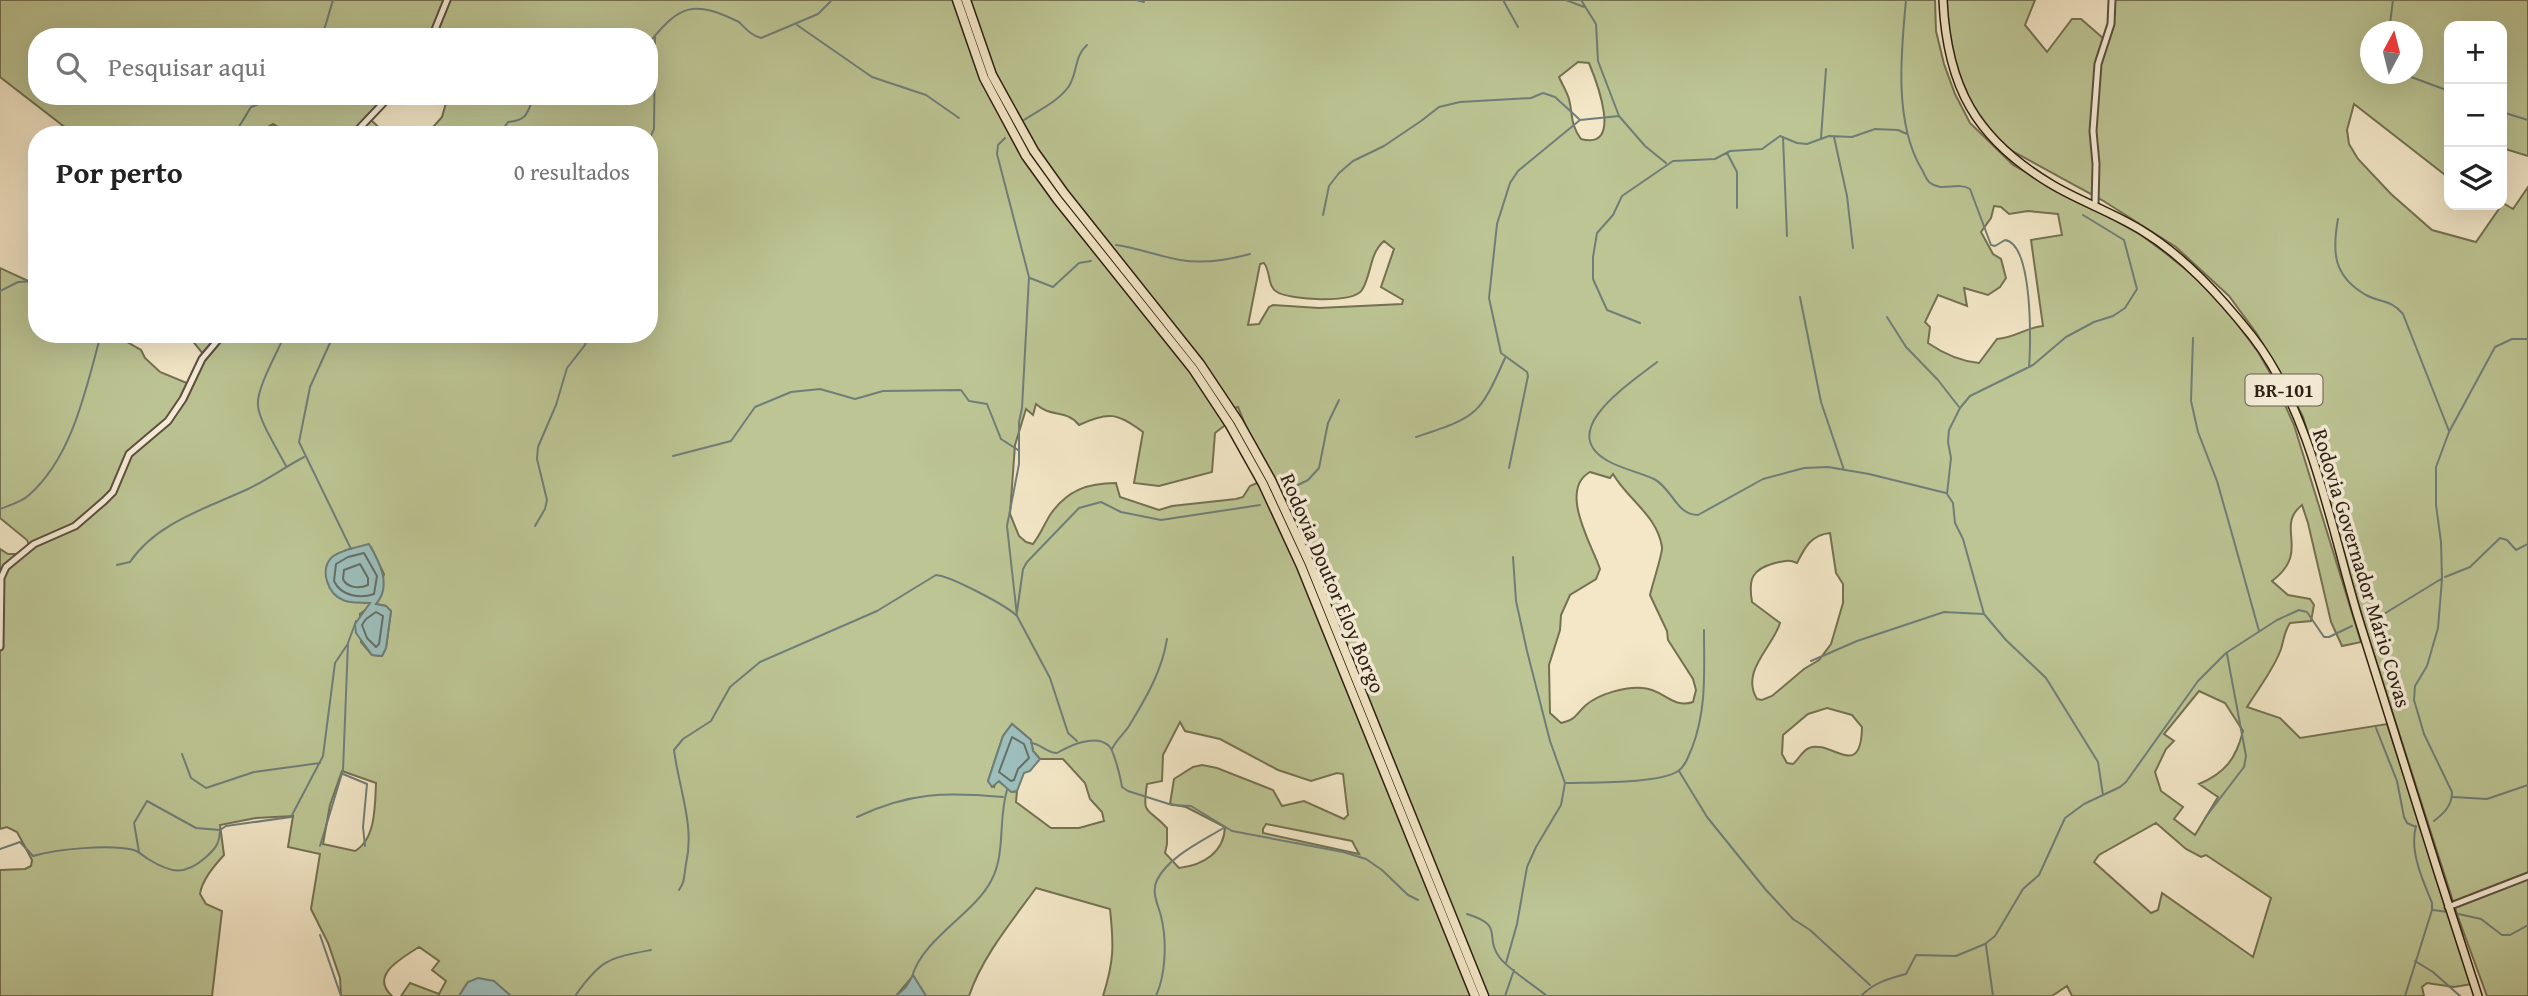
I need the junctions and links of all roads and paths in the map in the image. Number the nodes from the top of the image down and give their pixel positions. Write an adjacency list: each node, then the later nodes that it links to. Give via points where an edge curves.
1 (447, 0): 6 (street)
2 (957, 0): 15 (highway, Rodovia Doutor Eloy Borgo, via 984,78 1026,156 1192,369 1264,484)
3 (966, 0): 16 (highway, Rodovia Doutor Eloy Borgo, via 992,75 1034,151 1200,364 1271,480 1310,562)
4 (1943, 0): 9 (main road, Rodovia Governador Mário Covas / BR-101, via 1952,61 1965,102 1980,125 2015,160 2053,186)
5 (2112, 0): 9 (street, via 2111,24 2098,64 2093,122)
6 (436, 28)
7 (381, 105): 8 (street)
8 (362, 126)
9 (2095, 205): 13 (main road, Rodovia Governador Mário Covas / BR-101, via 2142,231 2210,288 2253,338 2285,392 2317,478)
10 (215, 343): 11 (street, via 168,421 129,454 104,501 75,526 34,544 6,567 0,584)
11 (0, 647)
12 (2528, 876): 13 (street)
13 (2448, 907): 14 (main road, Rodovia Governador Mário Covas / BR-101)
14 (2468, 965): 17 (main road, Rodovia Governador Mário Covas / BR-101); 18 (main road)
15 (1475, 996)
16 (1484, 996)
17 (2478, 996)
18 (2483, 996)

